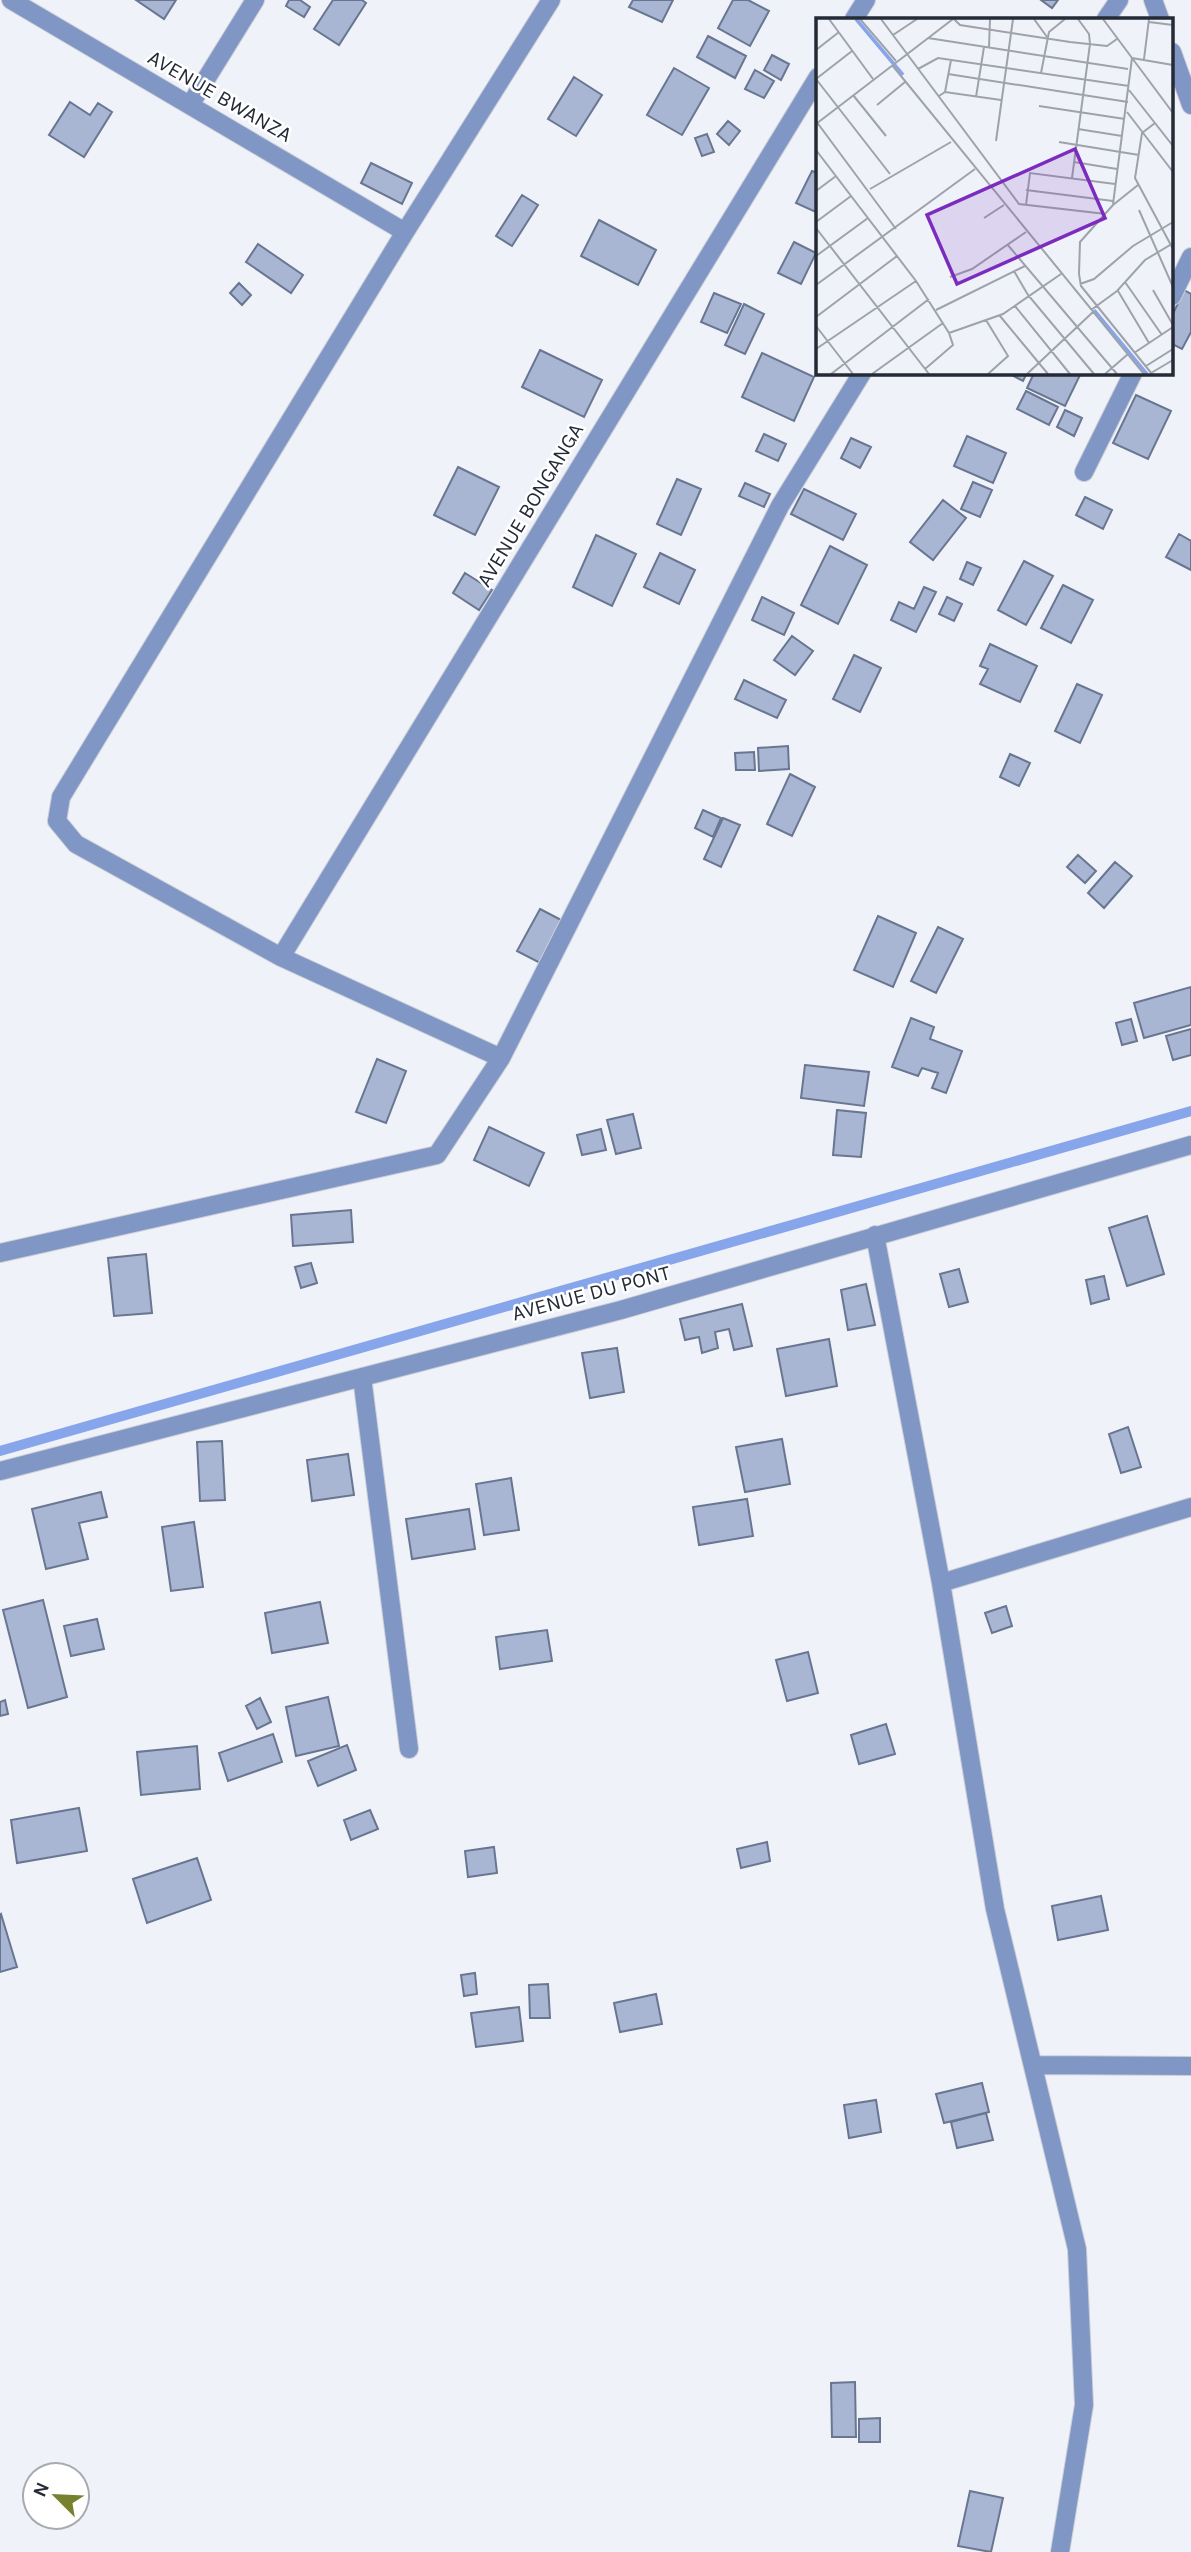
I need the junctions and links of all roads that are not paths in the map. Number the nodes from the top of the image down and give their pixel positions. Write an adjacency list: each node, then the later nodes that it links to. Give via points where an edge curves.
1 (11, 0): 12 (street, AVENUE BWANZA)
2 (255, 0): 12 (street)
3 (551, 0): 14 (street)
4 (866, 0): 7 (street)
5 (1119, 0): 8 (street)
6 (1153, 0): 9 (street)
7 (855, 18)
8 (1107, 18)
9 (1160, 18)
10 (1174, 58): 13 (street)
11 (816, 81): 20 (street, AVENUE BONGANGA)
12 (190, 105): 14 (street, AVENUE BWANZA)
13 (1191, 106)
14 (405, 232): 20 (street, via 61,797 57,821 76,844)
15 (1191, 257): 16 (street)
16 (1174, 292)
17 (861, 374): 21 (street, via 780,506)
18 (1133, 374): 19 (street)
19 (1084, 472)
20 (281, 957): 21 (street)
21 (501, 1058): 24 (street, via 437,1155)
22 (1191, 1145): 23 (street, AVENUE DU PONT)
23 (875, 1235): 25 (street, AVENUE DU PONT, via 621,1310); 28 (street)
24 (0, 1253)
25 (362, 1377): 26 (street, AVENUE DU PONT); 29 (street)
26 (0, 1471)
27 (1191, 1507): 28 (street)
28 (941, 1583): 30 (street, via 995,1909)
29 (409, 1749)
30 (1032, 2066): 31 (street); 32 (street, via 1077,2249 1084,2405)
31 (1191, 2066)
32 (1060, 2552)

